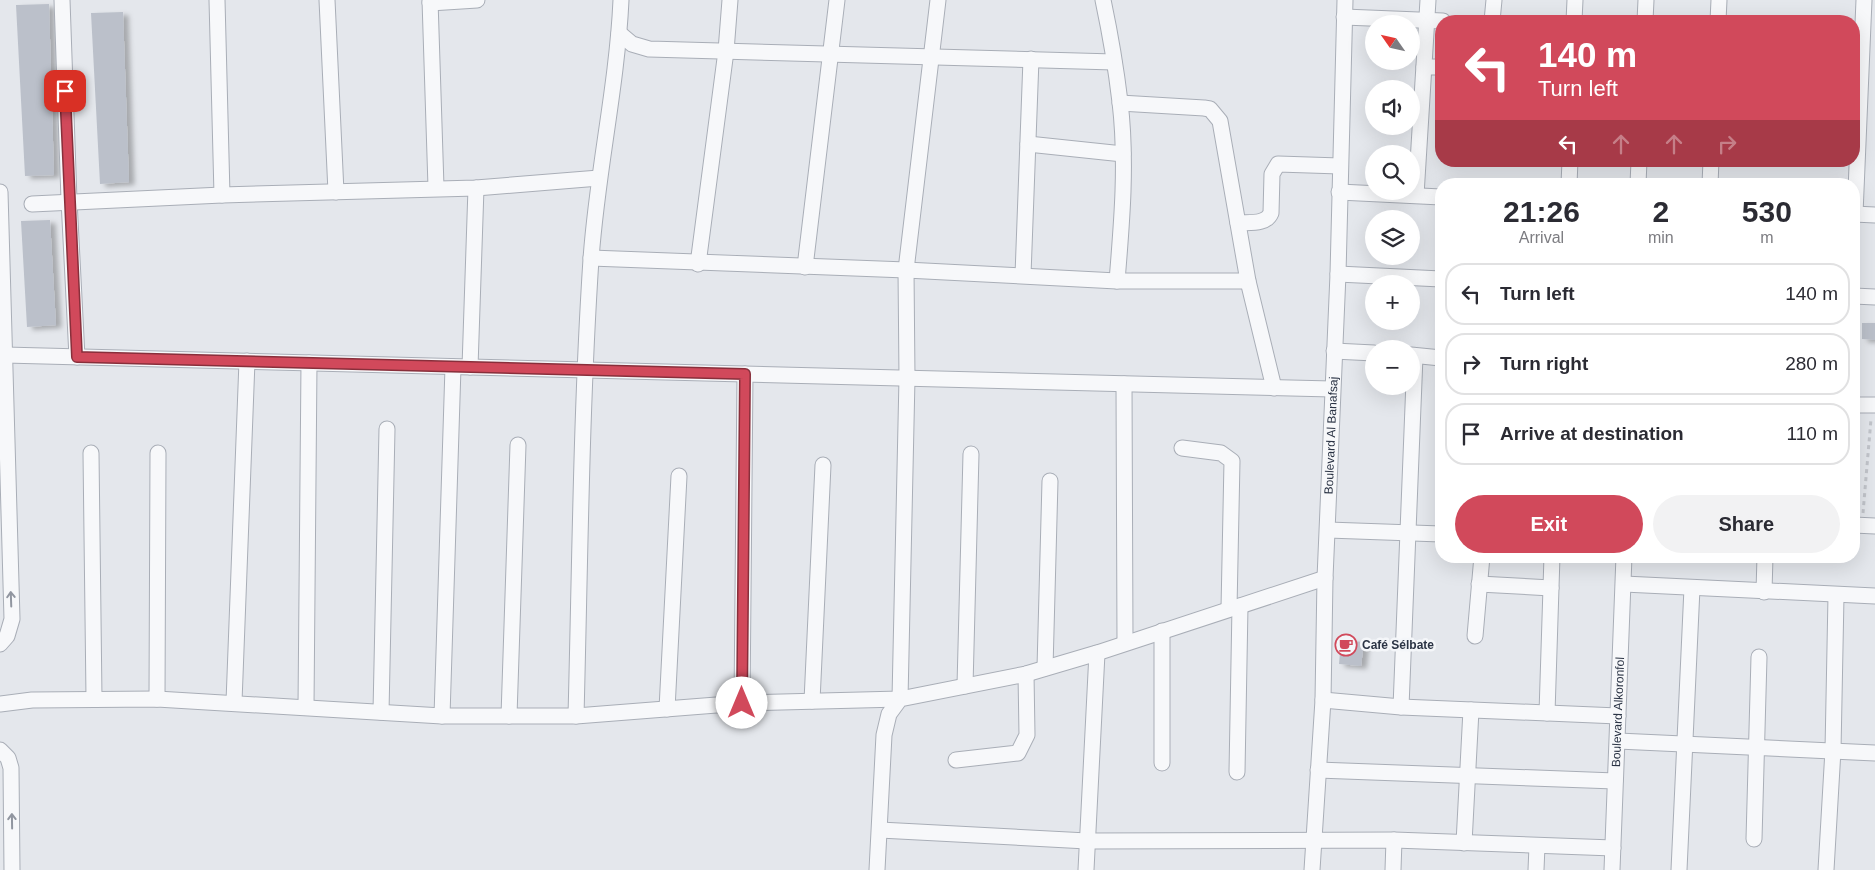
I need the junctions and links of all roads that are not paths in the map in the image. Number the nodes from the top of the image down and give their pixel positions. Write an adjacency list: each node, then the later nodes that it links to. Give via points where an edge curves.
1 (62, 0): 50 (street)
2 (217, 0): 47 (street)
3 (327, 0): 44 (street)
4 (477, 0): 17 (street)
5 (621, 0): 25 (street)
6 (730, 0): 27 (street)
7 (837, 0): 28 (street)
8 (938, 0): 29 (street)
9 (1103, 0): 31 (street)
10 (1345, 0): 22 (street, Boulevard Al Banafsaj)
11 (1428, 0): 23 (street)
12 (1494, 0): 18 (street)
13 (1575, 0): 19 (street)
14 (1646, 0): 20 (street)
15 (1719, 0): 21 (street)
16 (1864, 0): 26 (street)
17 (430, 1): 41 (street)
18 (1493, 15)
19 (1574, 15)
20 (1645, 15)
21 (1718, 15)
22 (1344, 17): 23 (street); 39 (street, Boulevard Al Banafsaj)
23 (1427, 20): 24 (street); 32 (street)
24 (1435, 20)
25 (619, 33): 27 (street, via 632,44 649,49); 40 (street)
26 (1864, 41): 35 (street)
27 (726, 51): 28 (street); 56 (street)
28 (830, 54): 29 (street); 57 (street)
29 (930, 57): 30 (street); 58 (street)
30 (1031, 60): 31 (street); 36 (street)
31 (1114, 62): 34 (street)
32 (1424, 67): 33 (street); 37 (street)
33 (1435, 67)
34 (1120, 103): 38 (street); 54 (street, via 1204,108 1216,114 1220,121)
35 (1860, 118)
36 (1028, 144): 38 (street); 60 (street)
37 (1419, 145)
38 (1123, 154): 62 (street, via 1122,230)
39 (1340, 166): 45 (street, Boulevard Al Banafsaj); 54 (street, via 1278,164 1272,174 1269,218)
40 (599, 178): 42 (street); 55 (street)
41 (436, 187): 42 (street); 44 (street)
42 (476, 188): 75 (street)
43 (0, 192): 68 (street)
44 (336, 192): 47 (street)
45 (1339, 192): 46 (street); 59 (street, Boulevard Al Banafsaj)
46 (1365, 193)
47 (222, 195): 50 (street)
48 (1420, 195): 49 (street)
49 (1435, 197)
50 (69, 200): 51 (street); 70 (street)
51 (32, 204)
52 (1860, 214): 53 (street)
53 (1875, 215)
54 (1238, 223): 63 (street)
55 (591, 258): 56 (street); 76 (street)
56 (698, 264): 57 (street)
57 (805, 267): 58 (street)
58 (906, 270): 60 (street); 78 (street)
59 (1338, 274): 61 (street); 66 (street, Boulevard Al Banafsaj)
60 (1023, 275): 62 (street)
61 (1435, 279)
62 (1117, 281): 63 (street)
63 (1248, 281): 80 (street)
64 (1860, 296): 65 (street)
65 (1875, 296)
66 (1334, 351): 67 (street); 81 (street, Boulevard Al Banafsaj)
67 (1365, 353)
68 (5, 355): 70 (street); 113 (street, one-way to 68, via 7,636 12,619)
69 (1420, 356): 71 (street)
70 (77, 357): 72 (street)
71 (1435, 358)
72 (247, 361): 73 (street); 124 (street)
73 (308, 363): 74 (street); 128 (street)
74 (453, 367): 75 (street); 133 (street)
75 (470, 367): 76 (street)
76 (586, 370): 77 (street); 135 (street)
77 (745, 374): 78 (street); 125 (street)
78 (907, 378): 79 (street); 121 (street)
79 (1124, 384): 80 (street); 112 (street)
80 (1274, 388): 81 (street)
81 (1332, 389): 94 (street, Boulevard Al Banafsaj)
82 (1412, 395): 95 (street)
83 (1873, 404): 84 (street)
84 (1860, 405)
85 (387, 429): 131 (street)
86 (518, 445): 134 (street)
87 (1182, 448): 109 (street, via 1221,453 1232,461)
88 (91, 452): 119 (street)
89 (158, 453): 120 (street)
90 (971, 454): 118 (street)
91 (823, 465): 123 (street)
92 (679, 476): 129 (street)
93 (1050, 481): 116 (street)
94 (1328, 530): 95 (street); 101 (street, Boulevard Al Banafsaj)
95 (1409, 533): 96 (street); 127 (street)
96 (1435, 534)
97 (1482, 563): 102 (street)
98 (1552, 563): 104 (street)
99 (1624, 563): 103 (street, Boulevard Alkoronfol)
100 (1765, 563): 106 (street)
101 (1325, 578): 109 (street); 122 (street, Boulevard Al Banafsaj)
102 (1480, 584): 104 (street); 111 (street)
103 (1624, 584): 105 (street); 136 (street, Boulevard Alkoronfol)
104 (1551, 588): 132 (street)
105 (1692, 588): 106 (street); 138 (street)
106 (1764, 592): 107 (street)
107 (1836, 596): 108 (street); 141 (street)
108 (1875, 596)
109 (1234, 608): 110 (street); 146 (street)
110 (1162, 631): 112 (street); 144 (street)
111 (1475, 636)
112 (1125, 642): 114 (street)
113 (0, 644)
114 (1098, 653): 116 (street); 153 (street)
115 (1759, 657): 139 (street)
116 (1045, 668): 117 (street)
117 (1026, 674): 118 (street); 143 (street, via 1027,735 1018,753)
118 (965, 686): 121 (street)
119 (94, 698): 120 (street); 126 (street)
120 (157, 699): 124 (street)
121 (900, 699): 123 (street); 149 (street, via 889,714 884,735)
122 (1323, 700): 127 (street); 145 (street, Boulevard Al Banafsaj)
123 (812, 701): 125 (street)
124 (234, 702): 128 (street)
125 (742, 703): 129 (street)
126 (0, 704)
127 (1401, 706): 130 (street)
128 (306, 707): 131 (street)
129 (667, 709): 135 (street)
130 (1471, 710): 132 (street); 147 (street)
131 (381, 712): 133 (street)
132 (1546, 713): 136 (street)
133 (442, 716): 134 (street)
134 (509, 716): 135 (street)
135 (576, 716)
136 (1618, 716): 137 (street, Boulevard Alkoronfol)
137 (1618, 741): 138 (street); 148 (street, Boulevard Alkoronfol)
138 (1685, 743): 139 (street); 164 (street)
139 (1758, 746): 141 (street); 151 (street)
140 (0, 750): 157 (street, one-way to 140, via 11,768 8,758)
141 (1833, 750): 142 (street); 165 (street)
142 (1875, 753)
143 (956, 760)
144 (1162, 763)
145 (1318, 770): 147 (street); 150 (street, Boulevard Al Banafsaj)
146 (1237, 772)
147 (1467, 777): 148 (street); 154 (street)
148 (1615, 781): 156 (street, Boulevard Alkoronfol)
149 (880, 830): 153 (street); 158 (street)
150 (1313, 839): 152 (street); 153 (street); 160 (street, Boulevard Al Banafsaj)
151 (1754, 839)
152 (1394, 840): 154 (street); 161 (street)
153 (1087, 841): 159 (street)
154 (1464, 843): 155 (street)
155 (1538, 846): 156 (street); 162 (street)
156 (1613, 848): 163 (street, Boulevard Alkoronfol)
157 (12, 870)
158 (877, 870)
159 (1086, 870)
160 (1312, 870)
161 (1392, 870)
162 (1536, 870)
163 (1612, 870)
164 (1679, 870)
165 (1826, 870)

